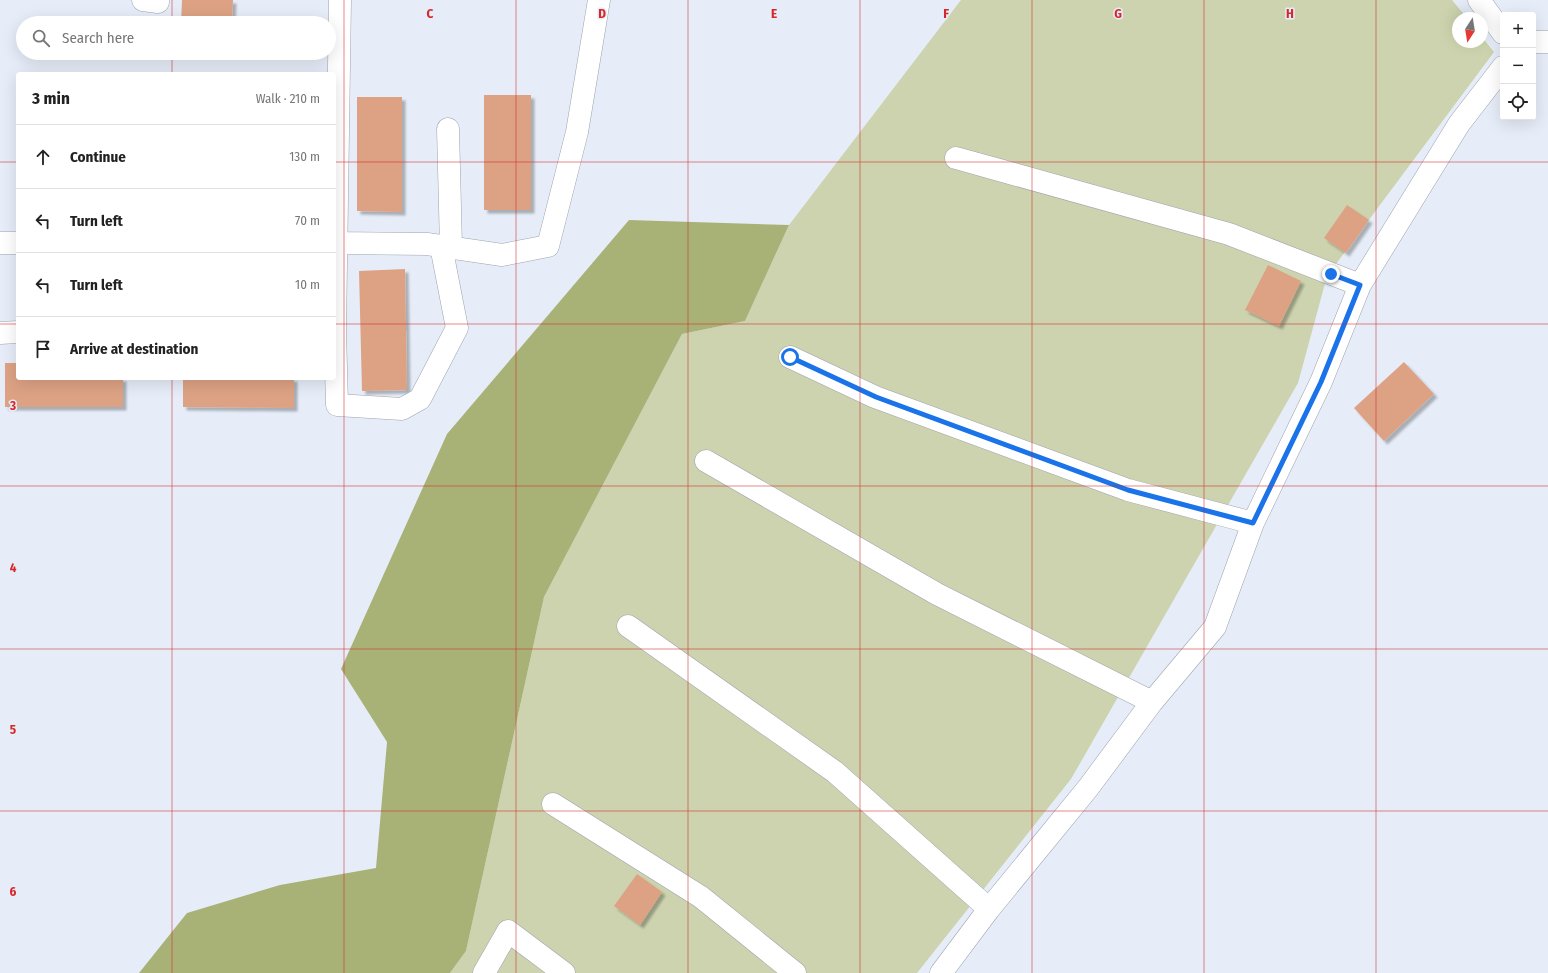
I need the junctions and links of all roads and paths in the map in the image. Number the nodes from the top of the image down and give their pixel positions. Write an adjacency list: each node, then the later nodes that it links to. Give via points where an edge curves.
1 (143, 0): 2 (street)
2 (158, 0)
3 (340, 0): 12 (street)
4 (599, 0): 16 (street, via 578,132 548,246 502,255)
5 (1479, 0): 6 (street)
6 (1500, 29)
7 (1536, 42): 8 (street)
8 (1548, 42)
9 (1500, 71): 17 (street, via 1459,124)
10 (448, 129): 16 (street)
11 (956, 158): 17 (street, via 1229,234)
12 (336, 194)
13 (16, 242): 14 (street)
14 (0, 243)
15 (336, 243): 16 (street, via 426,244)
16 (446, 247): 21 (street, via 457,328 420,399 402,409 337,405)
17 (1360, 285): 23 (street, via 1321,382)
18 (16, 332): 19 (street)
19 (0, 333)
20 (790, 357): 23 (street, via 876,397 1128,490)
21 (336, 368)
22 (706, 461): 25 (street, via 937,594)
23 (1253, 523): 25 (street, via 1215,627)
24 (628, 626): 27 (street, via 835,772)
25 (1152, 702): 27 (street, via 1088,788)
26 (553, 804): 30 (street, via 701,897)
27 (989, 910): 31 (street)
28 (484, 973): 29 (street, via 508,931)
29 (564, 973)
30 (795, 973)
31 (941, 973)

